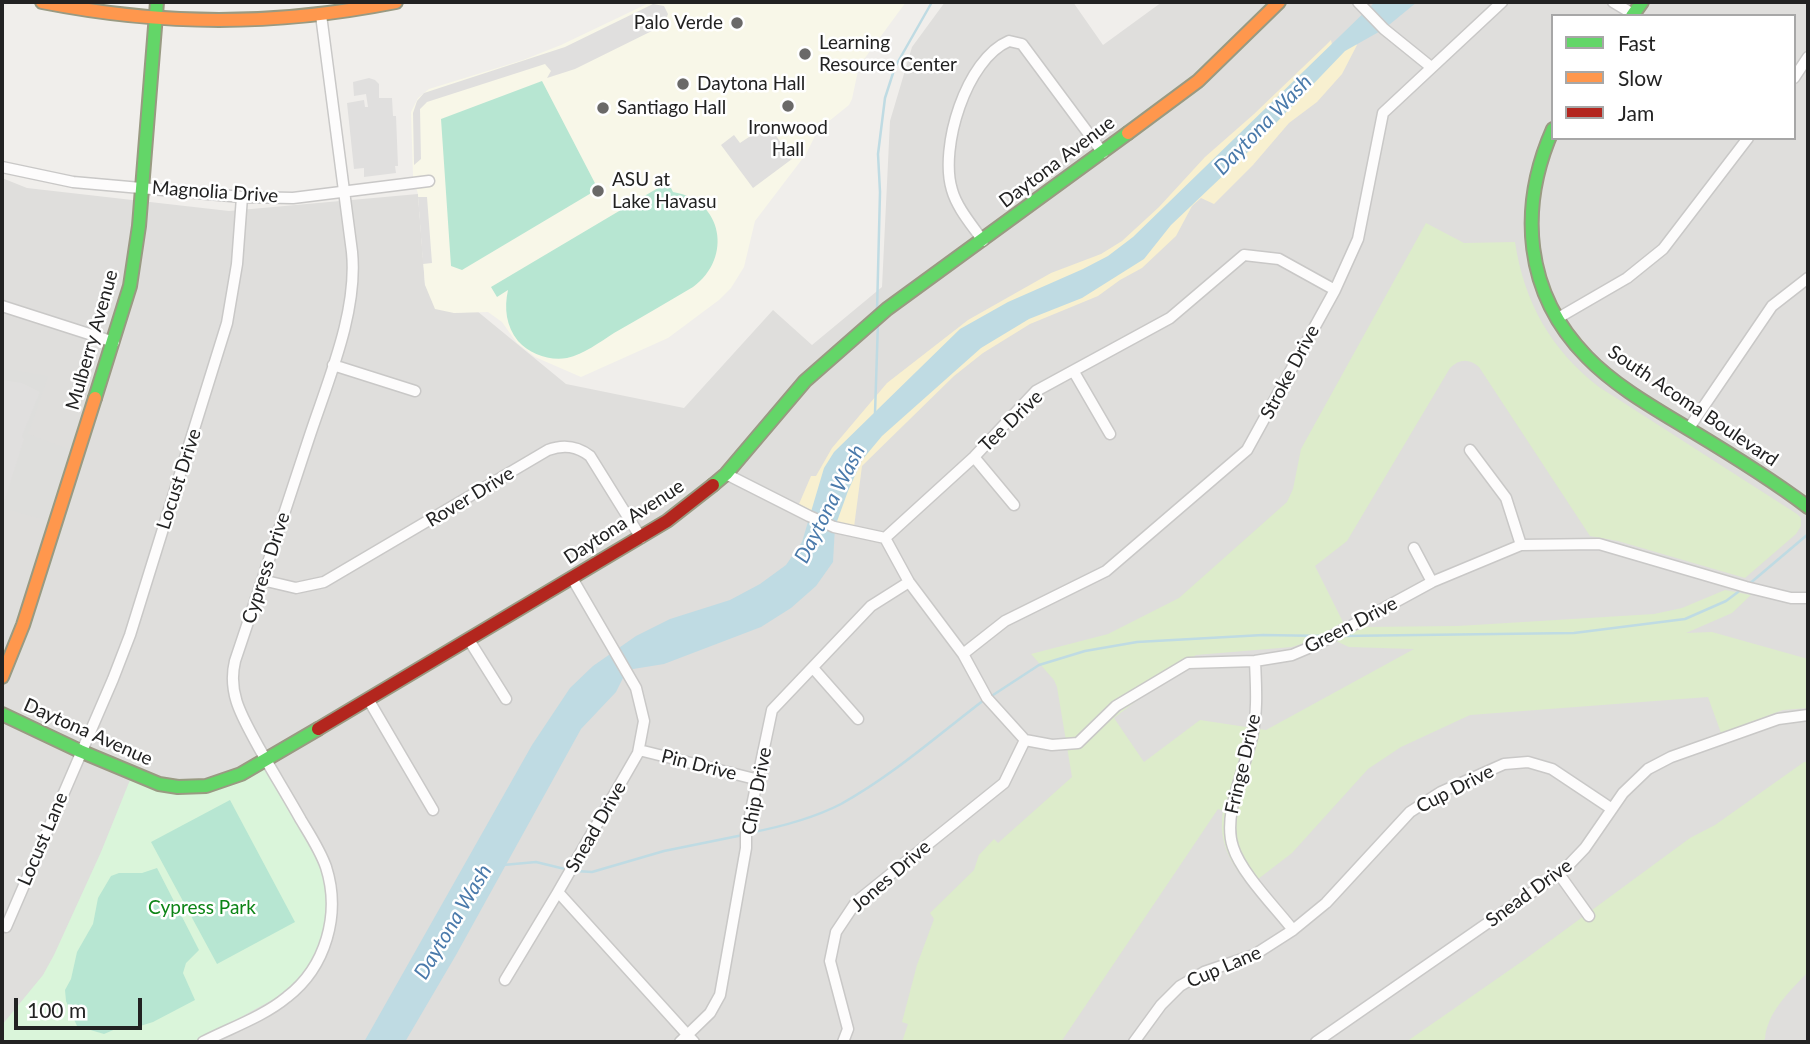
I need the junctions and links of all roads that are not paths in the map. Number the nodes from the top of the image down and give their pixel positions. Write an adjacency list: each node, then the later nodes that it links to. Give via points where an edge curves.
1 (42, 2): 10 (street)
2 (157, 2): 10 (street, Mulberry Avenue)
3 (396, 2): 9 (street)
4 (1279, 2): 16 (street, Daytona Avenue, via 1198,80)
5 (1357, 2): 12 (street)
6 (1502, 2): 12 (street, Stroke Drive)
7 (1613, 2): 8 (street)
8 (1631, 14)
9 (321, 15): 10 (street, via 252,21); 20 (street, Cypress Drive)
10 (156, 19): 19 (street, Mulberry Avenue)
11 (1808, 57): 13 (street)
12 (1431, 67): 24 (street, Stroke Drive, via 1383,114 1358,239)
13 (1796, 75)
14 (1551, 135): 26 (street, South Acoma Boulevard, via 1534,185 1532,247 1538,275)
15 (1746, 140): 26 (street, via 1663,249 1627,278)
16 (1102, 152): 22 (street, Daytona Avenue); 22 (street, via 1022,44 1009,41 994,50 964,91 949,158 953,193)
17 (2, 167): 19 (street, Magnolia Drive, via 73,183)
18 (429, 181): 20 (street, Magnolia Drive)
19 (142, 187): 21 (street, Magnolia Drive); 27 (street, Mulberry Avenue, via 135,256)
20 (344, 191): 21 (street, Magnolia Drive, via 293,198); 28 (street, Cypress Drive, via 354,276)
21 (242, 197): 59 (street, Locust Drive, via 232,303 220,347 130,635)
22 (983, 241): 35 (street, Daytona Avenue, via 887,309 805,381)
23 (1808, 278): 31 (street, via 1772,306)
24 (1335, 290): 29 (street, Tee Drive, via 1279,259 1244,255 1170,318); 48 (street, Stroke Drive, via 1247,450 1106,571 1005,621)
25 (2, 306): 27 (street)
26 (1558, 318): 31 (street, South Acoma Boulevard, via 1571,339 1606,374)
27 (114, 342): 51 (street, Mulberry Avenue)
28 (333, 365): 30 (street); 43 (street, Cypress Drive)
29 (1074, 372): 32 (street); 34 (street, Tee Drive, via 1036,391)
30 (415, 391)
31 (1689, 428): 37 (street, South Acoma Boulevard)
32 (1110, 434)
33 (1470, 450): 40 (street, via 1506,498)
34 (974, 457): 36 (street); 39 (street, Tee Drive)
35 (726, 474): 38 (street, Daytona Avenue); 39 (street, via 835,527)
36 (1014, 505)
37 (1808, 507)
38 (641, 538): 42 (street, Daytona Avenue); 43 (street, Rover Drive, via 592,459 563,446 548,450 324,582 296,588)
39 (885, 538): 44 (street)
40 (1521, 545): 45 (street, Green Drive); 46 (street, Green Drive, via 1599,544 1746,587)
41 (1415, 548): 45 (street)
42 (572, 578): 47 (street, Daytona Avenue); 58 (street, Snead Drive, via 638,695 644,721)
43 (262, 580): 60 (street, Cypress Drive, via 235,661 233,684 237,707)
44 (909, 582): 48 (street); 50 (street, Chip Drive, via 871,606)
45 (1432, 582): 49 (street, Green Drive, via 1318,644 1292,655)
46 (1808, 598)
47 (470, 640): 52 (street, Daytona Avenue); 53 (street)
48 (963, 654): 57 (street, via 987,698)
49 (1255, 661): 57 (street, Green Drive, via 1188,663 1116,706 1078,743); 68 (street, Fringe Drive, via 1255,721 1230,817 1230,839 1241,864)
50 (813, 668): 56 (street); 61 (street, Chip Drive, via 772,710)
51 (2, 677)
52 (368, 699): 60 (street, Daytona Avenue); 63 (street)
53 (506, 699)
54 (2, 714): 59 (street, Daytona Avenue)
55 (1808, 715): 62 (street, Snead Drive, via 1778,719 1662,761 1634,780)
56 (858, 719)
57 (1025, 740): 72 (street, Jones Drive, via 1004,783 856,902 836,932 830,961 848,1029)
58 (639, 750): 61 (street, Pin Drive); 65 (street, Snead Drive)
59 (80, 751): 60 (street, Daytona Avenue, via 142,779 178,787 223,781); 67 (street, Locust Lane)
60 (266, 759): 71 (street, Cypress Drive, via 323,860 331,896 330,926 315,965 292,993)
61 (758, 780): 70 (street, Chip Drive, via 720,995)
62 (1612, 809): 64 (street, Snead Drive, via 1585,848); 68 (street, Cup Drive, via 1543,765 1519,761 1500,766 1418,806 1326,903)
63 (433, 810)
64 (1559, 874): 66 (street); 74 (street, Snead Drive)
65 (558, 892): 69 (street); 70 (street, Snead Drive)
66 (1589, 916)
67 (6, 926)
68 (1293, 930): 73 (street, Cup Lane, via 1254,956 1188,980 1167,998)
69 (505, 980)
70 (687, 1040)
71 (202, 1042)
72 (843, 1042)
73 (1134, 1042)
74 (1316, 1042)

